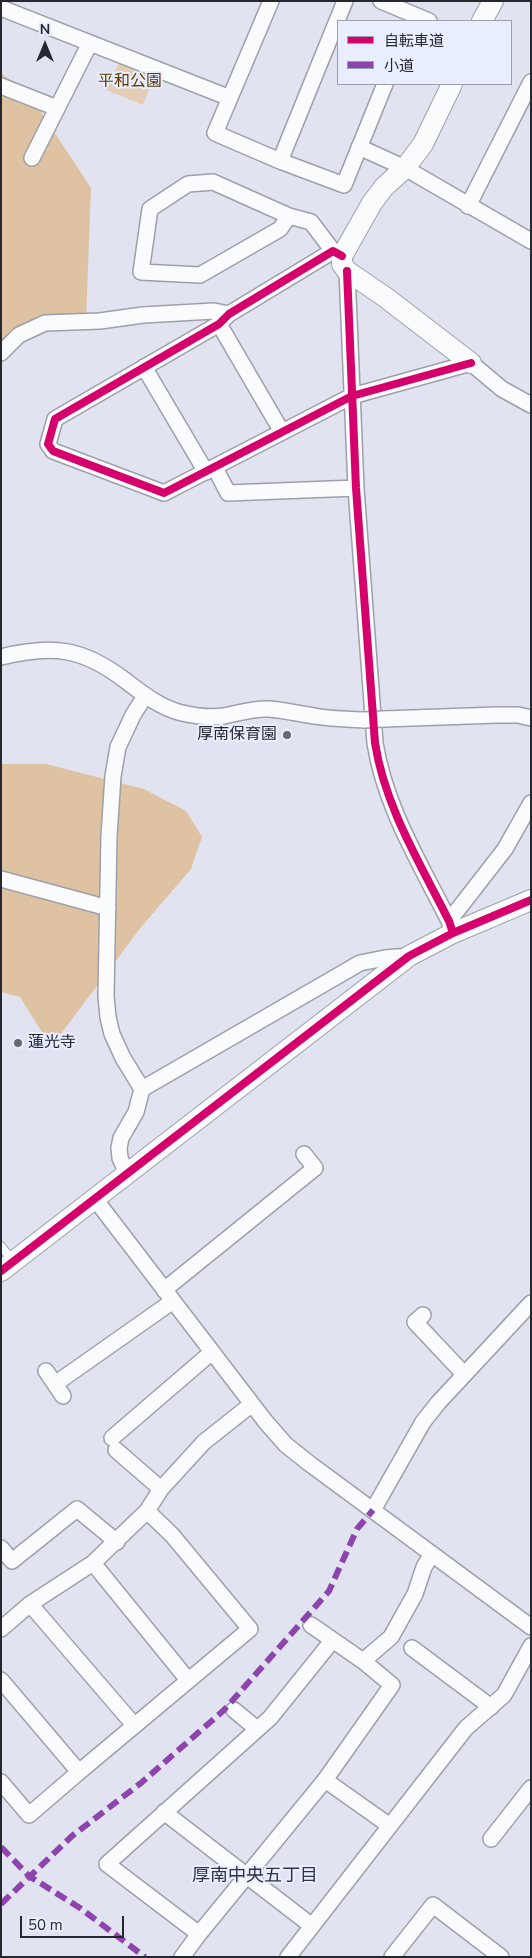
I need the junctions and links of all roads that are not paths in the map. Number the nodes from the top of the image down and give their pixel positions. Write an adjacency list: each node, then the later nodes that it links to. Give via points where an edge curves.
1 (270, 1): 15 (street)
2 (345, 1): 7 (street)
3 (381, 1): 6 (street)
4 (492, 1): 8 (street)
5 (1, 8): 10 (street)
6 (413, 18)
7 (337, 20)
8 (482, 20)
9 (337, 21): 19 (street)
10 (90, 43): 15 (street); 16 (street)
11 (531, 82): 21 (street)
12 (386, 85): 17 (street)
13 (452, 85): 20 (street, via 422,144)
14 (1, 86): 16 (street)
15 (230, 98): 19 (street, via 215,133)
16 (57, 108): 18 (street)
17 (359, 147): 19 (street, via 344,185); 20 (street)
18 (32, 158)
19 (280, 161)
20 (405, 168): 21 (street); 24 (street, via 372,203)
21 (468, 206): 23 (street)
22 (289, 216): 22 (street, via 213,182 188,184 150,209 141,272 200,274 280,229); 24 (street, via 311,222)
23 (530, 238)
24 (341, 259): 25 (street); 27 (street); 29 (street)
25 (224, 319): 26 (street, via 214,311 45,323 19,335); 28 (street); 31 (street)
26 (1, 353)
27 (471, 363): 29 (street); 30 (street, via 502,389)
28 (144, 367): 32 (street); 32 (street, via 55,419 48,444 53,451 164,493)
29 (352, 396): 31 (street); 33 (street)
30 (531, 405)
31 (282, 432): 32 (street)
32 (210, 470): 33 (street, via 228,493)
33 (356, 488): 41 (street, via 378,762 394,810)
34 (1, 657): 35 (street, via 52,649 86,656)
35 (145, 696): 36 (street, bridge, via 180,712 201,716 268,709 364,720 497,714); 40 (street, via 118,747 109,836)
36 (531, 718)
37 (531, 803): 41 (street, via 505,849)
38 (1, 879): 40 (street)
39 (531, 900): 41 (street)
40 (108, 908): 43 (street, via 108,1017 117,1048)
41 (451, 927): 42 (street)
42 (409, 956): 43 (street, via 360,964); 45 (street)
43 (142, 1089): 45 (street, via 136,1112 119,1148)
44 (304, 1154): 49 (street, via 315,1168)
45 (127, 1174): 46 (street)
46 (95, 1199): 48 (street); 49 (street)
47 (1, 1246): 48 (lane)
48 (7, 1266)
49 (168, 1295): 52 (street); 53 (street, via 59,1390)
50 (531, 1303): 54 (street)
51 (422, 1315): 54 (street, via 415,1322)
52 (212, 1352): 55 (street); 56 (street, via 114,1444)
53 (46, 1371)
54 (464, 1374): 57 (street, via 423,1422)
55 (252, 1404): 56 (street, via 204,1442); 57 (street, via 286,1445)
56 (161, 1489): 58 (street)
57 (373, 1510): 61 (street)
58 (147, 1511): 59 (street); 73 (street, via 172,1535 250,1629)
59 (117, 1542): 62 (street); 63 (street, via 77,1509)
60 (1, 1548): 63 (street)
61 (432, 1554): 66 (street); 71 (street, via 391,1637)
62 (93, 1563): 64 (street); 73 (street)
63 (7, 1565)
64 (30, 1604): 67 (street); 76 (street)
65 (311, 1625): 68 (street)
66 (531, 1627)
67 (1, 1629)
68 (332, 1641): 71 (street); 77 (street)
69 (531, 1646): 74 (street, via 504,1695)
70 (412, 1648): 74 (street)
71 (363, 1661): 79 (street, via 392,1685)
72 (1, 1680): 78 (street)
73 (188, 1680): 76 (street)
74 (491, 1707): 83 (street, via 466,1728)
75 (234, 1710): 77 (street)
76 (134, 1726): 78 (street)
77 (258, 1729): 82 (street)
78 (79, 1772): 80 (street, via 29,1815)
79 (325, 1780): 83 (street); 85 (street)
80 (1, 1782)
81 (531, 1788): 84 (street)
82 (164, 1812): 85 (street); 87 (street, via 106,1864)
83 (390, 1826): 86 (street)
84 (491, 1839)
85 (246, 1876): 86 (street); 87 (street)
86 (312, 1926): 89 (street)
87 (198, 1934): 88 (street)
88 (182, 1957)
89 (288, 1957)
90 (392, 1957): 91 (street, via 433,1905)
91 (501, 1957)

